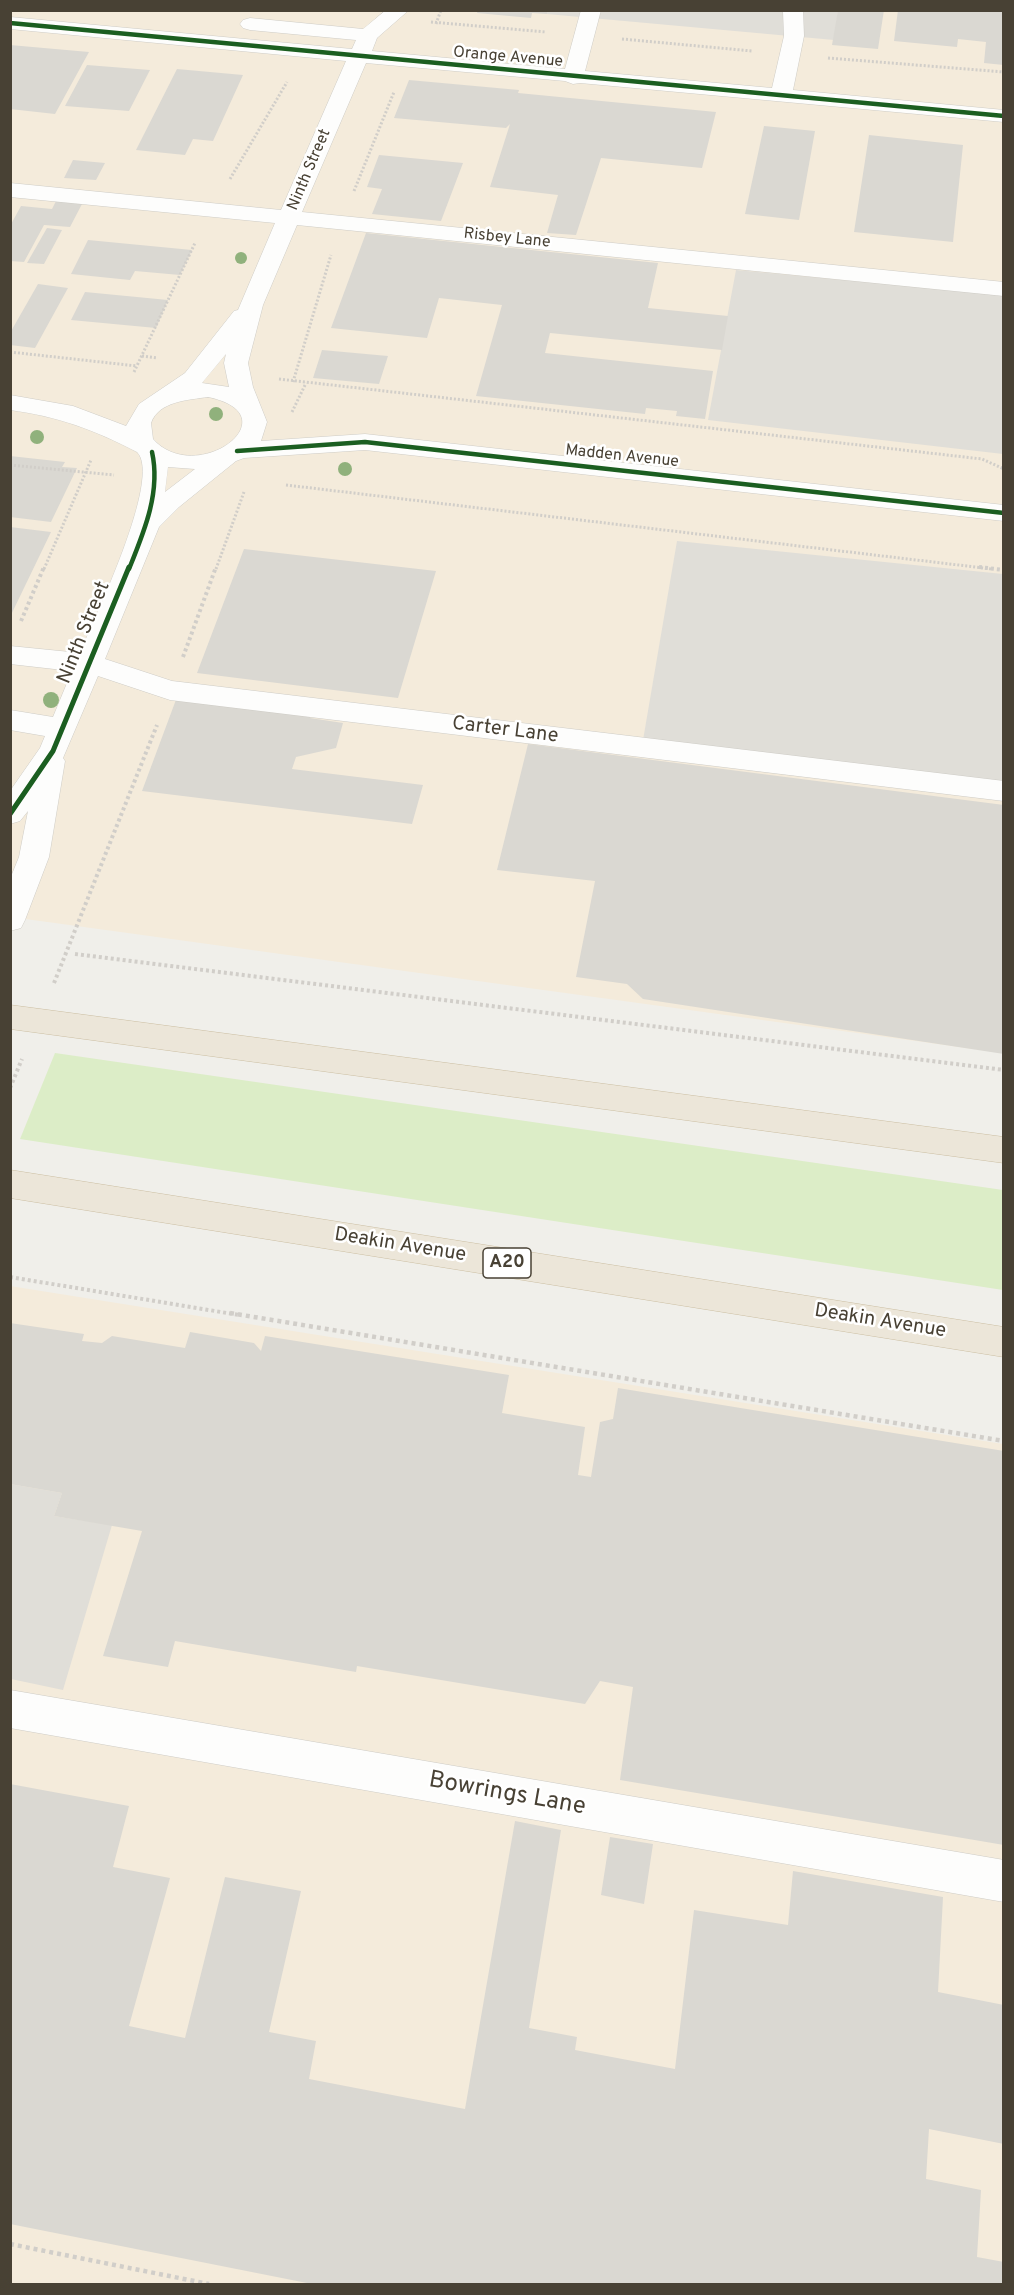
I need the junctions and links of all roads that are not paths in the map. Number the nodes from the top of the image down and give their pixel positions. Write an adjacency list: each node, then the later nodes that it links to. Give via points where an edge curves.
1 (364, 10): 7 (street)
2 (591, 10): 11 (street)
3 (793, 11): 13 (street, via 794,36)
4 (394, 14): 7 (street, Ninth Street)
5 (19, 19): 10 (street, Orange Avenue)
6 (233, 22): 7 (street)
7 (368, 35): 8 (street); 10 (street, Ninth Street)
8 (399, 38)
9 (510, 50): 11 (street, Orange Avenue)
10 (359, 57): 12 (street, Orange Avenue); 17 (street, Ninth Street)
11 (578, 57): 12 (street); 13 (street, Orange Avenue)
12 (573, 78): 13 (street, Orange Avenue)
13 (783, 88): 14 (street, Orange Avenue); 15 (street, Orange Avenue)
14 (1004, 98)
15 (1004, 116)
16 (10, 190): 17 (street, Risbey Lane)
17 (288, 219): 18 (street, Risbey Lane); 19 (street, Ninth Street)
18 (1004, 289)
19 (251, 305): 20 (street, Ninth Street, via 205,365); 23 (street, Ninth Street, via 236,369)
20 (170, 395): 22 (street, via 120,405); 23 (street, via 194,390 223,392 239,398); 25 (street, via 148,408 138,423 140,439)
21 (10, 402): 22 (street)
22 (58, 408): 25 (street, via 106,424)
23 (252, 410): 24 (street); 26 (street, via 257,423 254,435)
24 (365, 442): 26 (street, Madden Avenue); 27 (street, Madden Avenue)
25 (148, 449): 26 (street, via 176,461 196,462); 28 (street, Ninth Street, via 156,469)
26 (235, 452): 28 (street, Ninth Street, via 170,501)
27 (1004, 513)
28 (147, 524): 30 (street, Ninth Street)
29 (10, 655): 30 (street, Carter Lane)
30 (91, 664): 32 (street, Ninth Street); 33 (street, Carter Lane, via 170,690)
31 (10, 720): 32 (street)
32 (58, 740): 34 (street, Ninth Street); 35 (street, Ninth Street, via 34,857)
33 (1004, 791)
34 (10, 814)
35 (10, 920)
36 (10, 1017): 37 (highway)
37 (1004, 1150)
38 (10, 1184): 39 (highway, Deakin Avenue / A20)
39 (1004, 1342)
40 (10, 1709): 41 (street, Bowrings Lane)
41 (1004, 1881)

